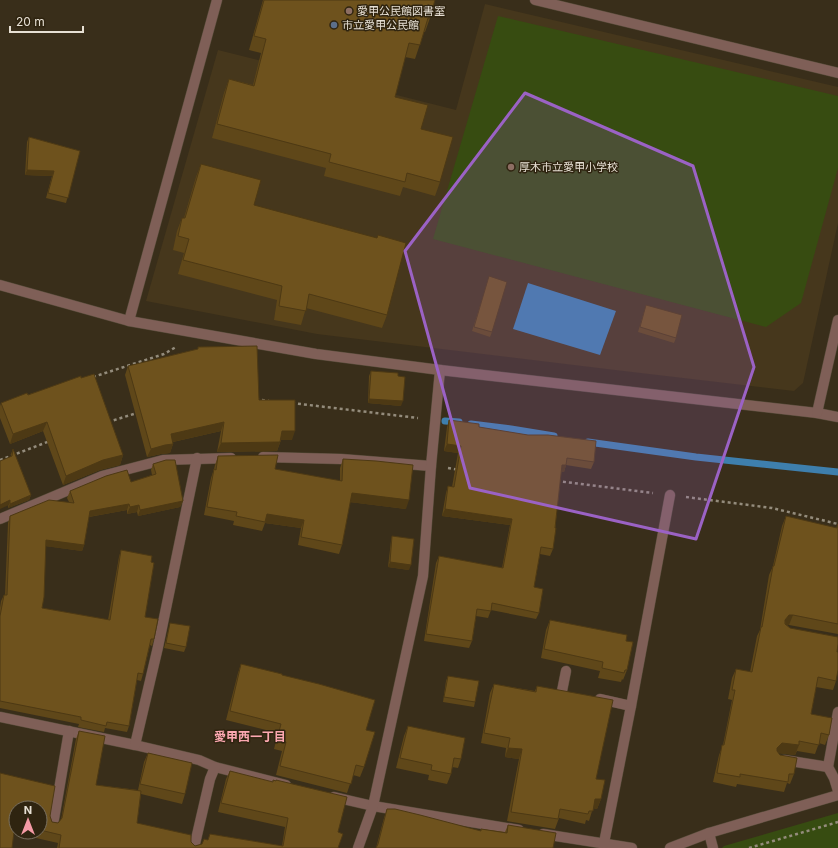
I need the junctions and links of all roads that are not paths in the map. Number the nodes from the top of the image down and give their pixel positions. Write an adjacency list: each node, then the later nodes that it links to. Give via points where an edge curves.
1 (217, 0): 6 (street)
2 (535, 0): 3 (street)
3 (838, 73)
4 (0, 285): 6 (street)
5 (838, 320): 8 (street)
6 (129, 321): 7 (street, via 316,354)
7 (440, 370): 8 (street); 11 (street)
8 (817, 413): 9 (street)
9 (838, 417)
10 (197, 458): 11 (street, via 341,459); 13 (street, via 163,460 102,476); 21 (street)
11 (431, 466): 29 (street, via 423,576)
12 (670, 495): 17 (street)
13 (0, 519)
14 (566, 671): 15 (street)
15 (562, 692)
16 (593, 698): 17 (street)
17 (631, 706): 32 (street)
18 (838, 712): 24 (street)
19 (0, 717): 20 (street)
20 (69, 731): 21 (street); 30 (street)
21 (135, 745): 23 (street, via 199,760)
22 (780, 759): 24 (street)
23 (215, 767): 25 (street); 33 (street)
24 (828, 767): 26 (street)
25 (298, 788)
26 (838, 790)
27 (328, 795): 29 (street)
28 (838, 795): 31 (street)
29 (373, 806): 32 (street); 34 (street)
30 (53, 825)
31 (709, 833): 36 (street); 37 (street)
32 (604, 844): 35 (street)
33 (194, 848)
34 (358, 848)
35 (632, 848)
36 (670, 848)
37 (713, 848)

